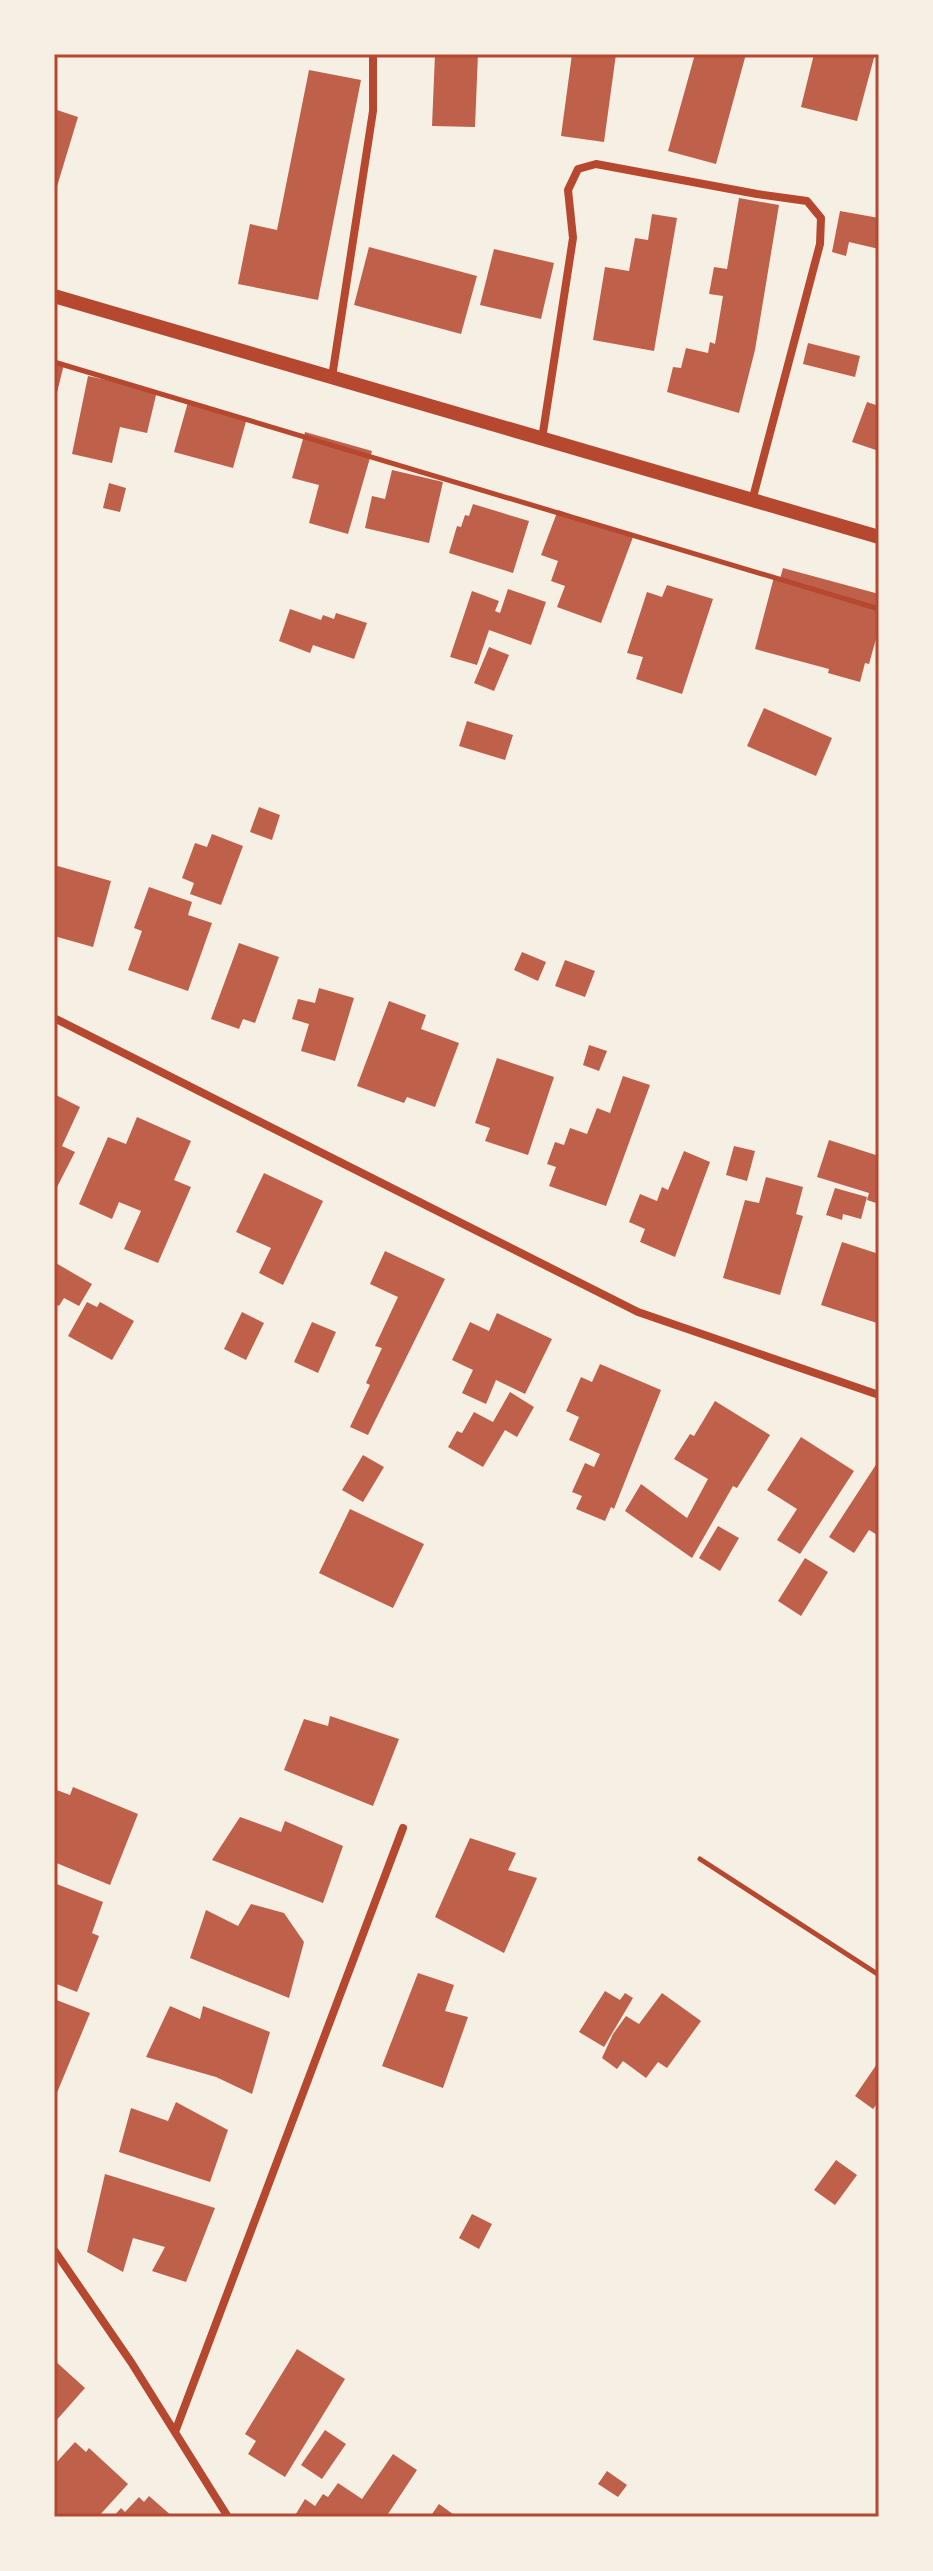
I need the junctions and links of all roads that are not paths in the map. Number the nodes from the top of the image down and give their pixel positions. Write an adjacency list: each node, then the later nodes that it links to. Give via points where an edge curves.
1 (373, 54): 3 (street, via 373,111)
2 (54, 296): 3 (street)
3 (332, 377): 4 (street)
4 (542, 439): 5 (street); 5 (street, via 573,238 568,190 578,169 596,164 807,201 821,218 820,244)
5 (752, 501): 6 (street)
6 (879, 537)
7 (54, 1018): 8 (street, via 638,1312)
8 (879, 1395)
9 (403, 1828): 11 (street)
10 (54, 2250): 11 (street)
11 (175, 2432): 12 (street)
12 (228, 2517)

